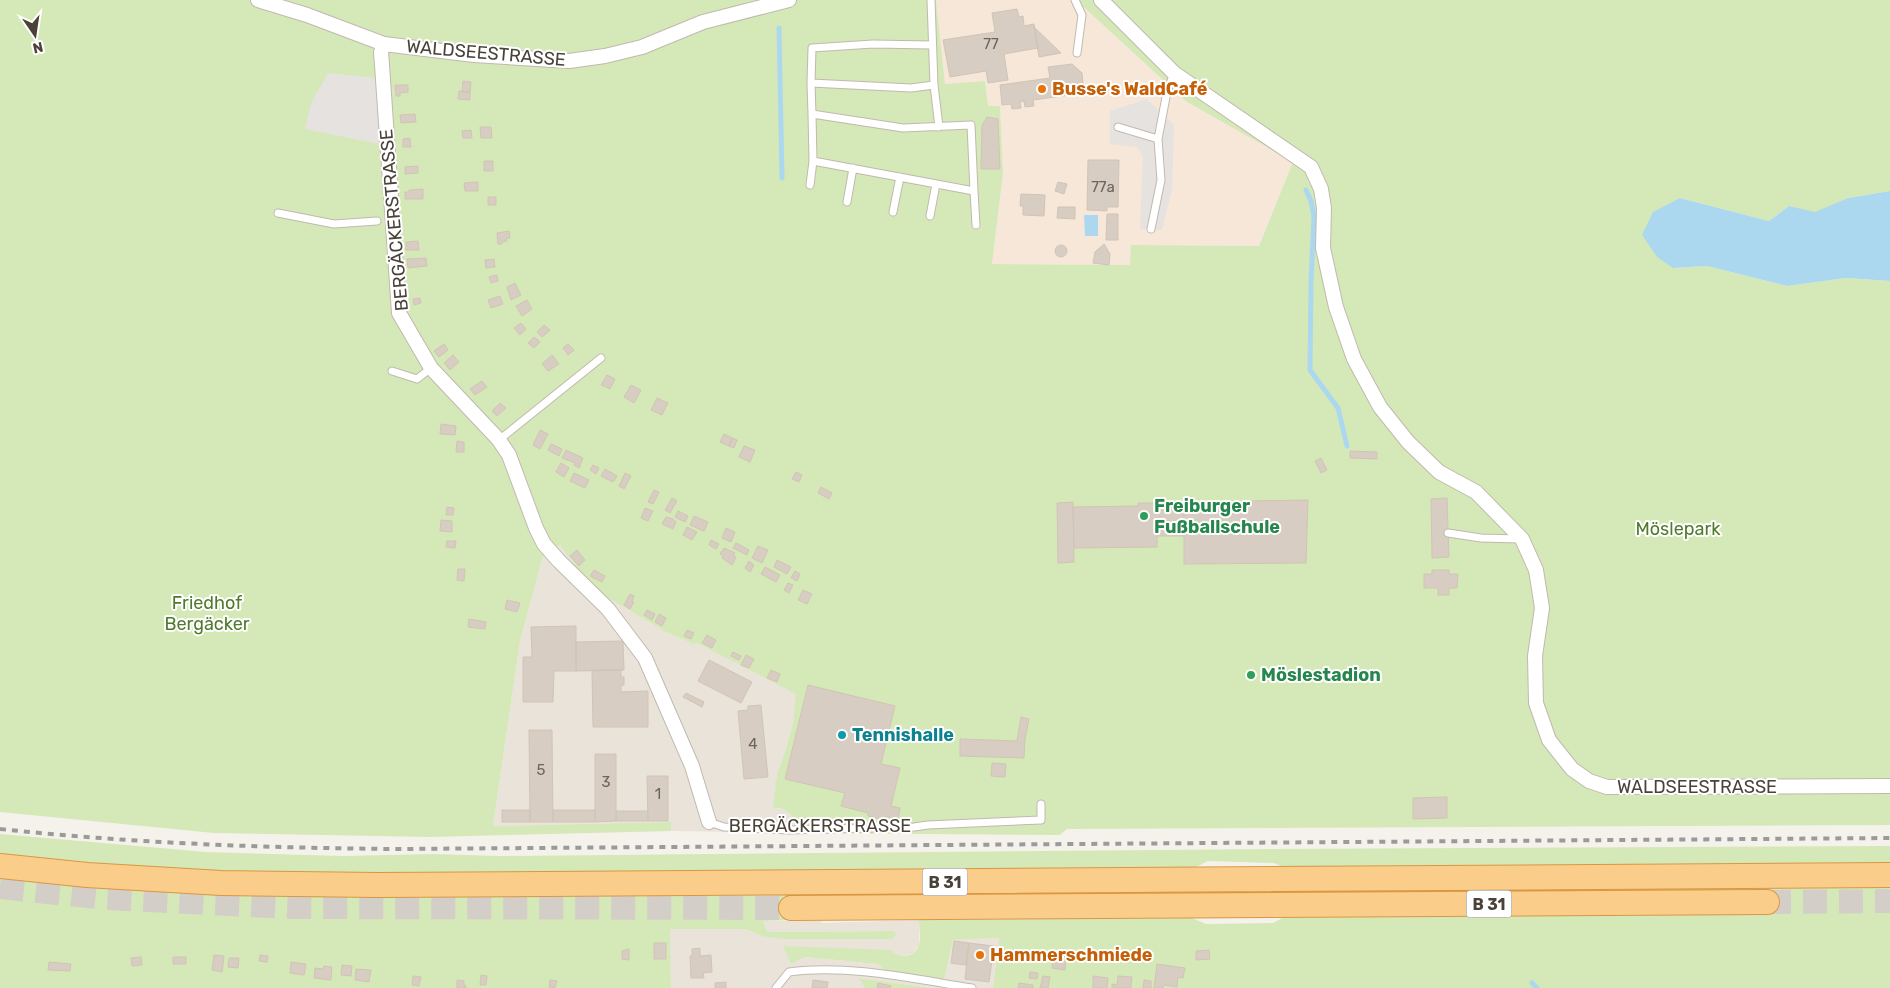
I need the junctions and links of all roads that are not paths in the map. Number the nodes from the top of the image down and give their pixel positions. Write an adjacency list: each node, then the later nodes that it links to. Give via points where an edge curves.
1 (258, 0): 6 (street, WALDSEESTRASSE)
2 (789, 0): 6 (street, WALDSEESTRASSE, via 703,22 642,46 569,61 474,55)
3 (931, 0): 7 (lane)
4 (1075, 0): 8 (lane, via 1082,15)
5 (1101, 0): 9 (street, WALDSEESTRASSE)
6 (384, 44): 30 (street, BERGÄCKERSTRASSE, via 381,52 399,313)
7 (932, 45): 10 (lane, via 812,48); 11 (lane)
8 (1077, 53)
9 (1174, 73): 15 (lane); 34 (street, WALDSEESTRASSE, via 1312,167 1324,208 1323,248 1336,307 1354,359 1380,407 1408,442 1439,472 1476,492)
10 (811, 83): 11 (lane, via 911,88); 12 (lane)
11 (934, 85): 13 (lane)
12 (812, 114): 13 (lane, via 903,128); 16 (lane)
13 (938, 127): 21 (lane, via 971,125)
14 (1118, 127): 15 (lane)
15 (1158, 139): 28 (lane, via 1161,180)
16 (813, 160): 17 (lane); 20 (lane)
17 (854, 168): 18 (lane); 22 (lane)
18 (900, 177): 19 (lane); 23 (lane)
19 (936, 184): 21 (lane); 25 (lane)
20 (810, 185)
21 (974, 191): 27 (lane)
22 (847, 202)
23 (893, 212)
24 (278, 213): 26 (lane, via 334,224)
25 (930, 216)
26 (377, 221)
27 (976, 225)
28 (1152, 229)
29 (601, 358): 32 (lane)
30 (431, 368): 31 (lane, via 417,379); 32 (street, BERGÄCKERSTRASSE)
31 (392, 371)
32 (499, 440): 37 (street, BERGÄCKERSTRASSE, via 508,454 544,544 608,609 645,658 692,766)
33 (1448, 533): 34 (lane)
34 (1522, 539): 35 (street, WALDSEESTRASSE, via 1536,570 1542,608 1535,656 1536,703 1549,740 1572,769 1589,781 1607,787)
35 (1890, 786)
36 (1041, 804): 37 (lane, BERGÄCKERSTRASSE, via 1040,820 914,827 789,830 724,828)
37 (709, 822)
38 (0, 866): 39 (highway, B 31, via 221,883 378,885)
39 (1890, 875)
40 (1767, 902): 41 (highway, B 31)
41 (791, 908)
42 (776, 988): 43 (lane, via 789,972 811,969 860,972)
43 (972, 988)

